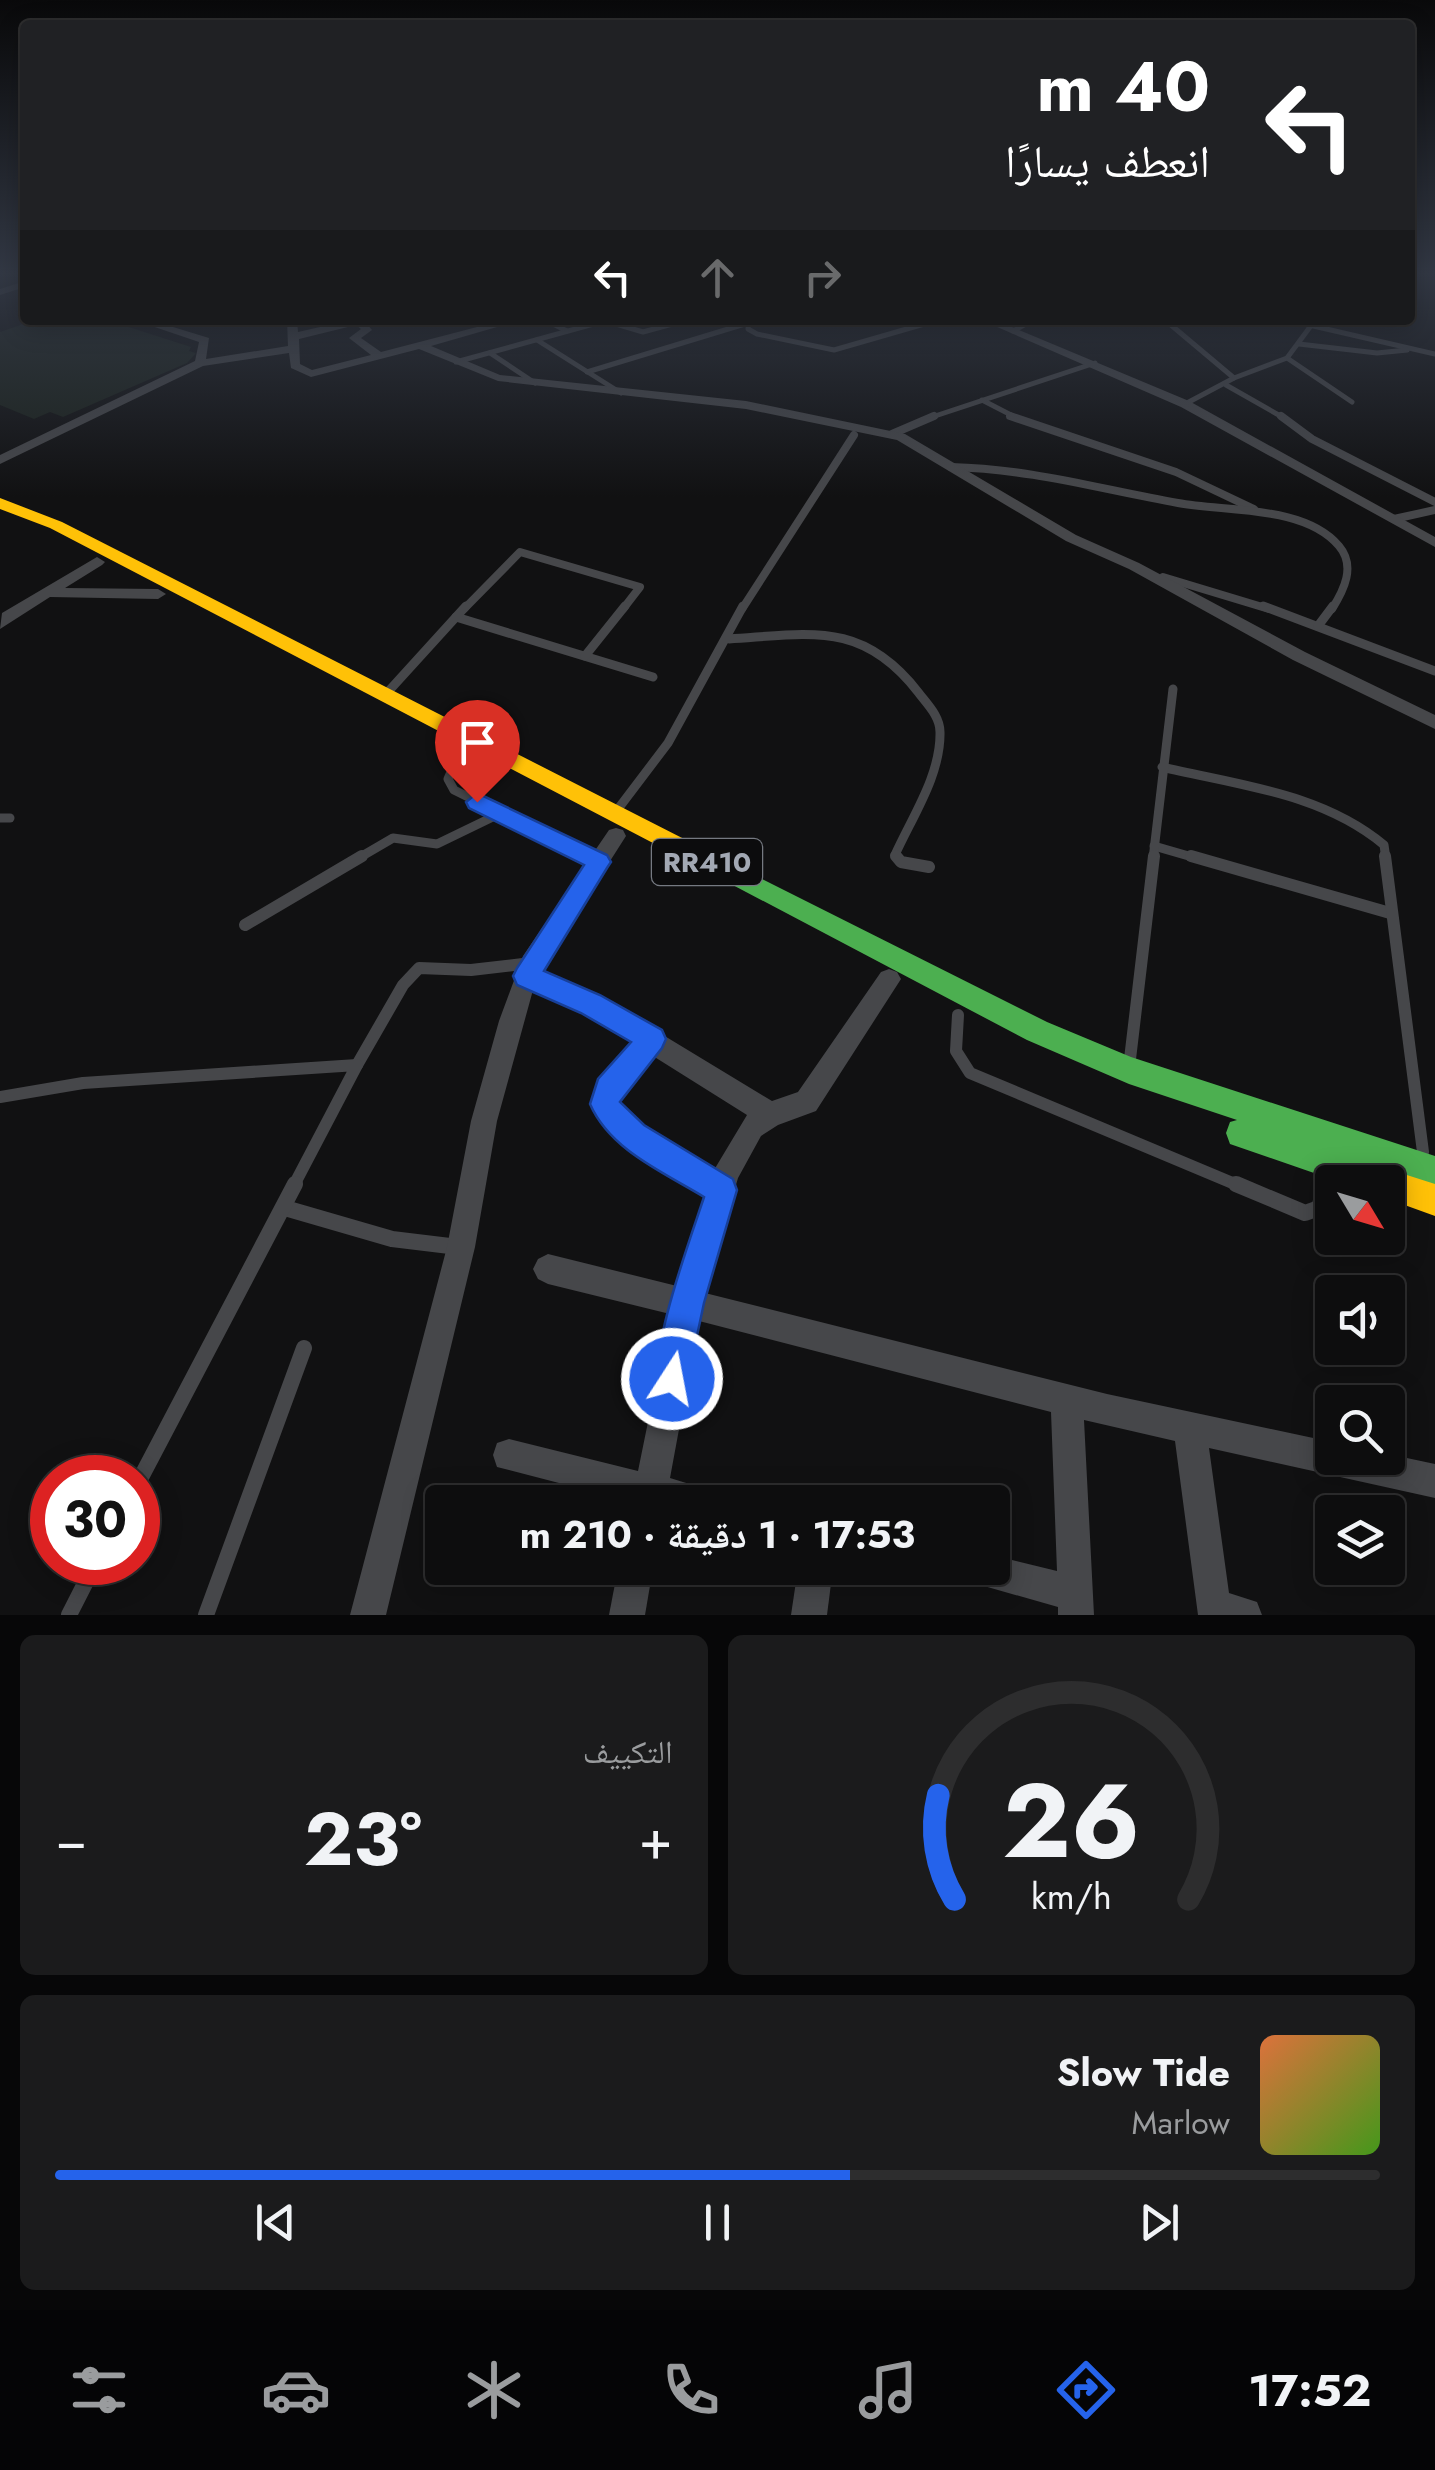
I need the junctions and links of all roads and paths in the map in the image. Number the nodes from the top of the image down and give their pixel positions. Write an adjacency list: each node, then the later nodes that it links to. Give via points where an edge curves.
1 (204, 346): 23 (street)
2 (277, 346): 23 (street)
3 (293, 346): 20 (street, via 296,366 311,374)
4 (366, 346): 20 (street)
5 (421, 346): 20 (street)
6 (422, 346): 22 (street)
7 (514, 346): 18 (lane)
8 (547, 346): 25 (lane)
9 (669, 346): 25 (lane)
10 (817, 346): 11 (lane)
11 (847, 346)
12 (1061, 346): 24 (street)
13 (1196, 346): 26 (lane)
14 (1297, 346): 21 (lane)
15 (1320, 346): 17 (lane)
16 (1401, 346): 17 (lane)
17 (1412, 349): 19 (lane)
18 (490, 353): 22 (lane); 27 (lane)
19 (1435, 354)
20 (382, 357)
21 (1287, 358): 26 (lane); 31 (lane)
22 (456, 362): 27 (street, via 483,374)
23 (200, 363): 35 (street)
24 (1095, 363): 30 (lane); 32 (street)
25 (588, 372): 29 (lane)
26 (1234, 378): 28 (lane)
27 (535, 382): 29 (street)
28 (1226, 385): 32 (lane); 37 (lane)
29 (622, 394): 33 (street, via 746,405)
30 (982, 400): 33 (lane); 40 (lane, via 1005,414 1176,472)
31 (1352, 402)
32 (1184, 404): 42 (street)
33 (892, 434): 36 (street)
34 (854, 436): 51 (lane, via 763,571)
35 (0, 460)
36 (950, 468): 40 (lane, via 1036,472); 45 (street)
37 (1435, 502)
38 (0, 503): 56 (highway, RR410, via 56,525)
39 (1435, 510): 42 (lane)
40 (1262, 514): 50 (lane, via 1308,528 1341,548 1349,572 1336,605)
41 (0, 516): 44 (highway, RR410)
42 (1394, 520): 43 (street)
43 (1435, 543)
44 (97, 562): 46 (street); 47 (highway, RR410)
45 (1134, 566): 50 (lane); 57 (street)
46 (52, 593): 47 (street); 49 (street)
47 (158, 594): 58 (highway, RR410)
48 (456, 617): 52 (lane); 52 (lane, via 520,552 638,584); 56 (lane)
49 (3, 618)
50 (1318, 626): 53 (lane)
51 (729, 639): 61 (lane); 64 (lane, via 848,636 872,644 900,666 940,732 920,806 895,855)
52 (585, 656): 54 (lane)
53 (1435, 671)
54 (653, 677)
55 (1174, 689): 59 (lane)
56 (385, 695): 61 (highway, RR410)
57 (1435, 722)
58 (459, 753): 60 (lane, via 448,779 454,790); 61 (highway, RR410)
59 (1162, 766): 62 (lane); 65 (lane, via 1327,810 1363,826 1384,844)
60 (501, 814): 63 (lane); 66 (lane, via 437,844 393,838)
61 (616, 825): 63 (street); 68 (highway, RR410); 72 (highway, RR410)
62 (1154, 846): 65 (lane); 72 (lane)
63 (599, 862): 67 (street)
64 (930, 867)
65 (1390, 913): 76 (lane)
66 (245, 924)
67 (528, 970): 70 (street); 71 (lane, via 419,968); 82 (street, via 484,1121)
68 (888, 979): 69 (highway, RR410); 74 (street, via 819,1088 806,1102)
69 (958, 1015): 75 (highway, RR410, via 1128,1092); 81 (lane, via 956,1051 970,1073 1306,1213)
70 (652, 1039): 74 (street); 77 (street, via 608,1088 605,1104 633,1136)
71 (357, 1065): 73 (lane, via 83,1083); 80 (lane)
72 (1129, 1070): 76 (highway, RR410)
73 (0, 1098)
74 (770, 1115): 77 (street, via 752,1128)
75 (1331, 1165)
76 (1430, 1169)
77 (722, 1190): 84 (street)
78 (1405, 1190): 79 (highway, RR410)
79 (1435, 1200)
80 (285, 1208): 82 (lane, via 406,1245); 88 (lane)
81 (1315, 1210)
82 (461, 1247): 101 (street)
83 (548, 1269): 84 (street)
84 (687, 1303): 86 (street); 92 (street)
85 (304, 1348): 100 (lane)
86 (1067, 1400): 87 (street); 97 (street)
87 (1190, 1428): 90 (street); 98 (street)
88 (153, 1455)
89 (509, 1456): 91 (street)
90 (1435, 1481)
91 (606, 1485)
92 (652, 1485)
93 (1010, 1581): 97 (street)
94 (84, 1585): 99 (lane)
95 (633, 1585): 102 (street)
96 (813, 1585): 103 (street)
97 (1075, 1604)
98 (1224, 1612)
99 (68, 1615)
100 (206, 1615)
101 (368, 1615)
102 (627, 1615)
103 (809, 1615)

